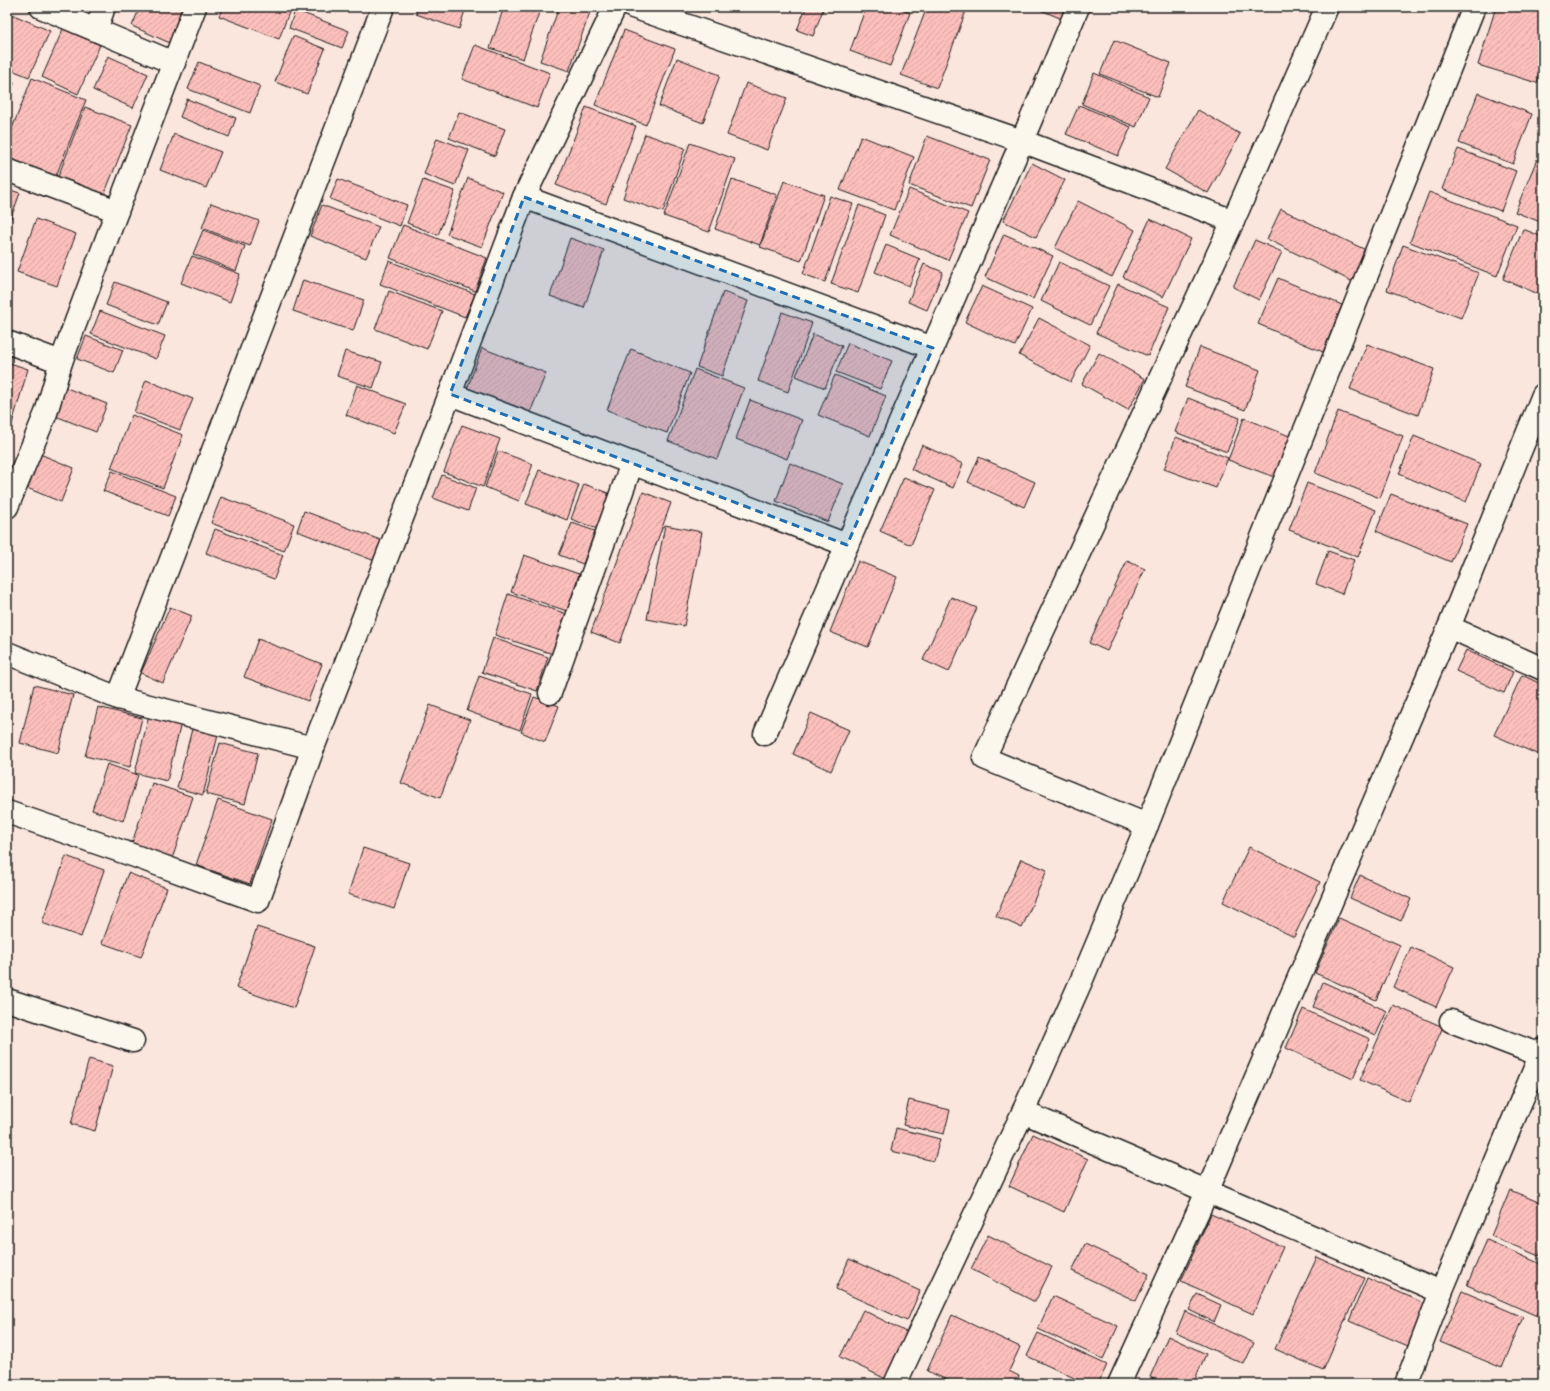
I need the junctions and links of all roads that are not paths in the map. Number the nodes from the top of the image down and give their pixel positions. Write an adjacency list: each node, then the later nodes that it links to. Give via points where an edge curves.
1 (41, 7): 10 (street)
2 (104, 7): 10 (street)
3 (196, 7): 11 (street)
4 (383, 7): 30 (street)
5 (615, 7): 14 (street)
6 (1078, 7): 12 (street)
7 (1327, 7): 16 (street)
8 (1474, 7): 34 (street)
9 (639, 8): 12 (street)
10 (96, 30): 11 (street)
11 (174, 63): 15 (street)
12 (1022, 142): 16 (street); 18 (street)
13 (7, 170): 15 (street)
14 (524, 197): 18 (street); 20 (street)
15 (117, 211): 19 (street)
16 (1233, 221): 34 (street, via 984,758)
17 (7, 342): 19 (street)
18 (933, 348): 25 (street)
19 (61, 362): 23 (street, via 46,413)
20 (450, 394): 22 (street); 32 (street)
21 (1543, 395): 26 (street)
22 (632, 464): 25 (street); 29 (street)
23 (15, 468): 24 (street)
24 (7, 507)
25 (847, 545): 31 (street)
26 (1448, 627): 28 (street); 40 (street)
27 (7, 653): 30 (street)
28 (1543, 669)
29 (550, 693)
30 (118, 698): 32 (street)
31 (766, 734)
32 (313, 748): 33 (street, via 258,901)
33 (7, 812)
34 (1148, 825): 39 (street)
35 (7, 1000): 37 (street)
36 (1451, 1021): 38 (street)
37 (134, 1041)
38 (1542, 1052): 41 (street)
39 (1023, 1112): 40 (street); 42 (street)
40 (1207, 1192): 41 (street); 43 (street)
41 (1441, 1292): 44 (street)
42 (895, 1384)
43 (1119, 1384)
44 (1406, 1384)

